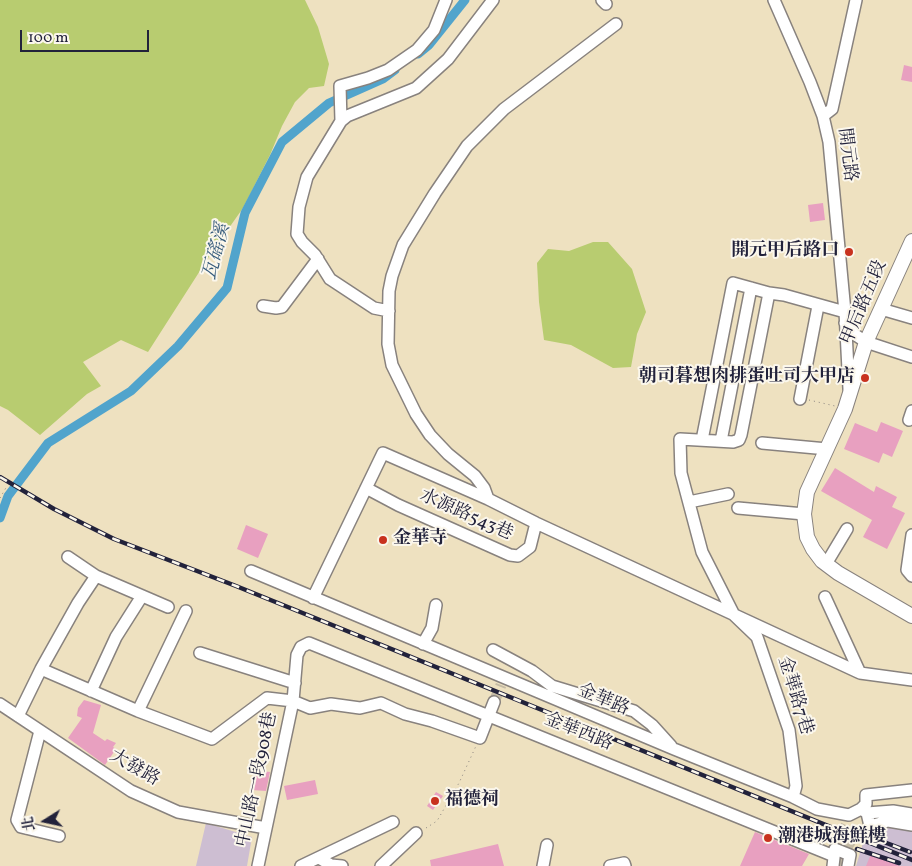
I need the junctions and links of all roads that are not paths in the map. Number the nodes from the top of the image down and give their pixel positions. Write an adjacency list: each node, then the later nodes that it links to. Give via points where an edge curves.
1 (446, 0): 7 (street, via 434,30 417,50 388,70 340,86)
2 (492, 0): 7 (street, via 448,59 416,88)
3 (774, 0): 6 (street, 開元路)
4 (856, 0): 6 (street, via 832,109)
5 (616, 24): 15 (street, via 504,109 467,146 403,245 392,276)
6 (823, 116): 16 (street, 開元路, via 832,173)
7 (341, 121): 9 (street, via 307,177 299,207 297,234)
8 (912, 241): 14 (main road, 甲后路五段)
9 (318, 259): 12 (street, via 282,307); 15 (street, via 330,279 339,286 374,308)
10 (751, 288): 11 (street); 22 (street, via 733,283); 23 (street)
11 (769, 293): 13 (street); 23 (street, via 741,435 733,442)
12 (263, 306)
13 (818, 306): 16 (street); 20 (street)
14 (881, 309): 17 (street); 18 (main road, 甲后路五段)
15 (389, 311): 28 (street, via 388,344 392,365 416,414 448,454 475,476)
16 (845, 318): 18 (street, via 854,334); 21 (street, 開元路)
17 (912, 318)
18 (866, 342): 19 (street); 21 (main road, 甲后路五段)
19 (912, 357)
20 (805, 399)
21 (847, 403): 25 (main road, 甲后路五段)
22 (702, 440): 23 (street); 29 (street, via 680,439 681,473)
23 (720, 441)
24 (762, 443): 25 (street)
25 (827, 449): 31 (main road, 甲后路五段, via 808,492)
26 (366, 488): 28 (street, via 383,453); 32 (street, 水源路543巷, via 510,555 518,556 530,547); 42 (street)
27 (728, 494): 29 (street)
28 (488, 499): 32 (street)
29 (689, 502): 46 (street, via 702,552)
30 (738, 508): 31 (street)
31 (804, 514): 36 (main road, 甲后路五段, via 807,537 813,550)
32 (536, 523): 46 (street)
33 (847, 529): 36 (street)
34 (912, 535): 39 (street, via 907,570)
35 (68, 557): 38 (street)
36 (826, 564): 47 (main road, 甲后路五段)
37 (251, 571): 42 (street, 金華路)
38 (96, 576): 40 (street); 52 (street)
39 (912, 576)
40 (142, 596): 44 (street); 56 (street, via 116,637)
41 (825, 597): 53 (street)
42 (314, 598): 49 (street, 金華路)
43 (436, 605): 49 (street, via 432,628)
44 (168, 607)
45 (186, 611): 60 (street)
46 (734, 615): 53 (street); 66 (street, 金華路7巷, via 757,637 789,730 796,786)
47 (912, 616)
48 (309, 643): 55 (street, 中山路一段908巷, via 301,647 297,655); 62 (street, 金華西路)
49 (424, 644): 64 (street, 金華路, via 502,681)
50 (493, 650): 64 (street, via 552,686 634,712 652,725)
51 (200, 653): 55 (street)
52 (41, 669): 56 (street, 中山路一段908巷); 61 (street)
53 (860, 673): 54 (street)
54 (912, 680)
55 (295, 684): 57 (street, 中山路一段908巷)
56 (90, 692): 60 (street, 中山路一段908巷)
57 (293, 701): 60 (street, 中山路一段908巷, via 267,698 212,739); 62 (street, 中山路一段908巷, via 310,708 331,704 360,708 381,703 480,738); 73 (street, 中山路一段908巷)
58 (494, 702): 62 (street)
59 (0, 704): 61 (street, 大發路)
60 (138, 711)
61 (18, 716): 63 (street, 大發路)
62 (489, 716): 78 (street, 金華西路)
63 (40, 731): 73 (street, 大發路, via 131,791 178,812); 75 (street, via 17,820 21,827)
64 (674, 749): 66 (street, 金華路)
65 (912, 790): 67 (street, via 866,795)
66 (793, 797): 67 (street, 金華路, via 817,809 841,814)
67 (864, 811): 68 (street, 金華路); 72 (street, via 870,826 888,821)
68 (912, 814)
69 (891, 817): 70 (street)
70 (912, 819)
71 (393, 822): 77 (street)
72 (912, 825)
73 (266, 828): 79 (street, 中山路一段908巷)
74 (416, 833): 82 (street)
75 (58, 836)
76 (547, 845): 83 (street)
77 (319, 858): 80 (street); 81 (street)
78 (833, 861): 86 (street, via 835,849 850,854)
79 (258, 866)
80 (301, 866)
81 (342, 866)
82 (381, 866)
83 (543, 866)
84 (610, 866): 85 (street, via 624,863)
85 (625, 866)
86 (848, 866)

